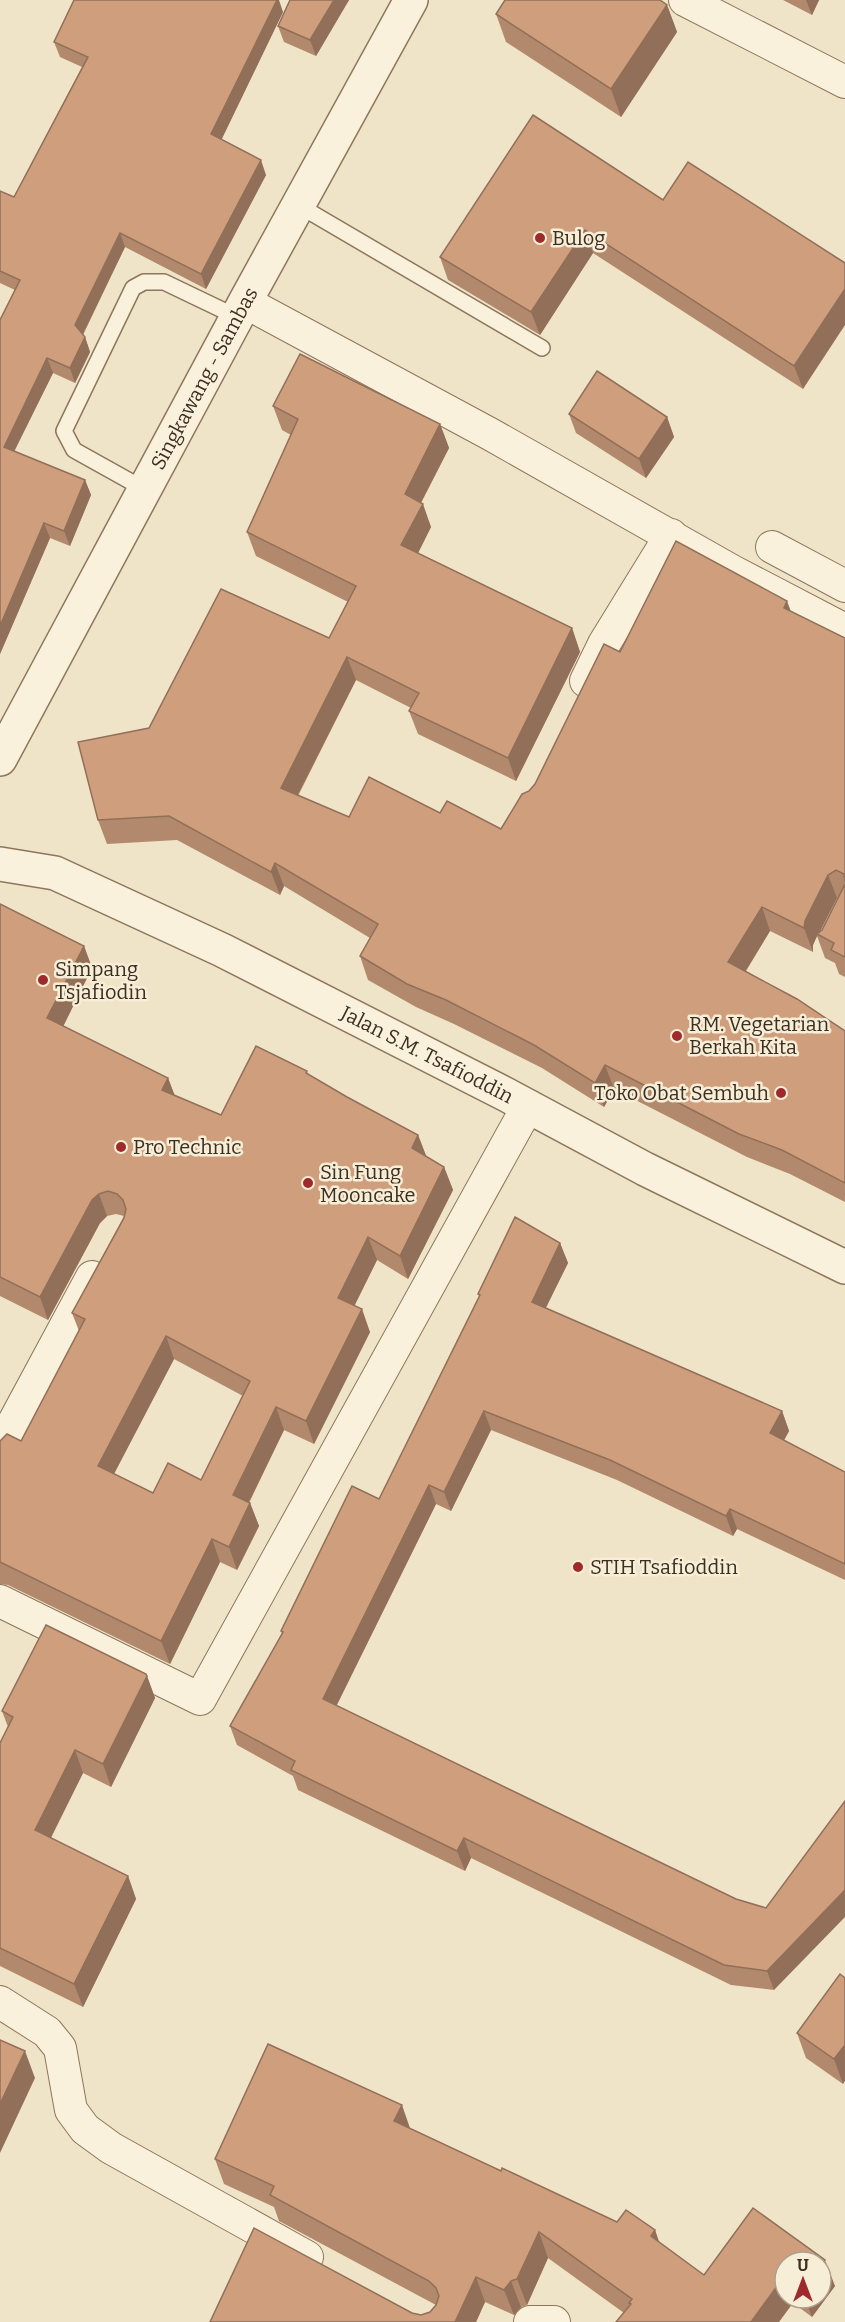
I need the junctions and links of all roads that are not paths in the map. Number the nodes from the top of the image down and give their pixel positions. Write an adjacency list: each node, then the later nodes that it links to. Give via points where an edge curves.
1 (411, 0): 4 (street, Singkawang - Sambas)
2 (685, 0): 3 (street)
3 (845, 82)
4 (298, 205): 5 (street, Singkawang - Sambas); 6 (lane)
5 (241, 309): 7 (street, Singkawang - Sambas); 7 (lane, via 164,282 144,282 133,288 64,431 74,450); 8 (street, via 490,434)
6 (542, 348)
7 (144, 489): 13 (street, Singkawang - Sambas)
8 (671, 535): 11 (street, via 732,572); 12 (street, via 604,644)
9 (772, 547): 10 (street)
10 (845, 586)
11 (845, 630)
12 (573, 707)
13 (0, 759)
14 (0, 864): 15 (street, Jalan S.M. Tsafioddin, via 55,873 222,950)
15 (528, 1106): 17 (street, Jalan S.M. Tsafioddin); 19 (street, via 200,1699)
16 (105, 1253): 18 (street)
17 (845, 1267)
18 (0, 1448)
19 (0, 1601)
20 (0, 2002): 21 (street, via 47,2032 60,2048 71,2110 85,2129 111,2148)
21 (329, 2270)
22 (530, 2322): 23 (street)
23 (554, 2322)

